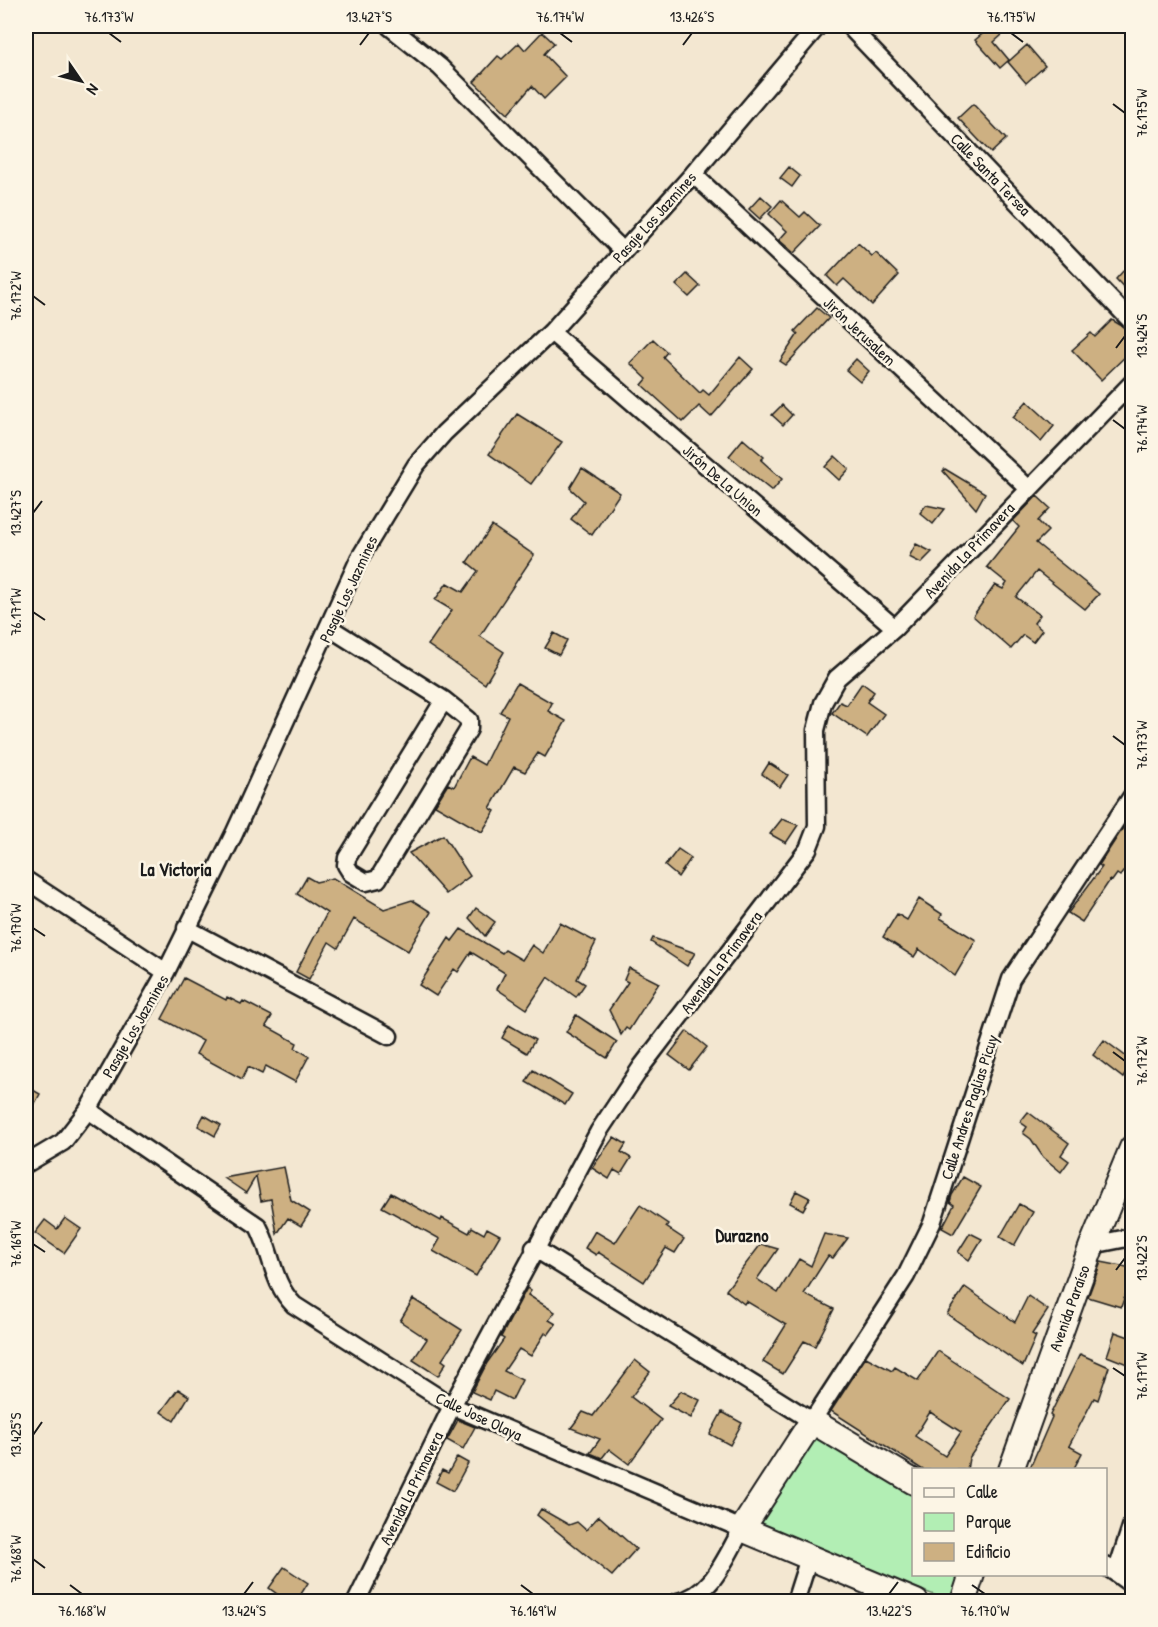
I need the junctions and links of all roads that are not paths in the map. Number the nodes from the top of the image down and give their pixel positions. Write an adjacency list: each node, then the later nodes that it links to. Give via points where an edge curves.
1 (389, 26): 5 (street, via 440,67)
2 (818, 26): 4 (street, Pasaje Los Jazmines)
3 (849, 26): 6 (street, Calle Santa Tersea)
4 (693, 174): 5 (street, Pasaje Los Jazmines); 9 (street, Jirón Jerusalem)
5 (623, 251): 7 (street, Pasaje Los Jazmines)
6 (1132, 322)
7 (551, 332): 10 (street, Pasaje Los Jazmines, via 444,433 416,465 359,560); 11 (street, Jirón De La Union)
8 (1132, 383): 9 (street, Avenida La Primavera)
9 (1028, 489): 11 (street, Avenida La Primavera)
10 (330, 628): 12 (street); 15 (street, Pasaje Los Jazmines)
11 (895, 628): 23 (street, Avenida La Primavera, via 837,678 823,703 816,729 817,826 808,849 636,1075 599,1131)
12 (444, 700): 12 (street, via 347,858 346,866 351,873 366,882 378,879 469,729 464,713)
13 (1132, 796): 25 (street, Calle Andres Paglias Picuy, via 1011,979 932,1223 906,1276)
14 (26, 880): 16 (street)
15 (186, 928): 16 (street, Pasaje Los Jazmines); 17 (street)
16 (166, 972): 18 (street, Pasaje Los Jazmines)
17 (389, 1036)
18 (88, 1110): 20 (street, Pasaje Los Jazmines, via 63,1142); 24 (street, Calle Jose Olaya, via 258,1226 278,1283 294,1305)
19 (1132, 1148): 22 (main road, Avenida Paraíso)
20 (26, 1164)
21 (1132, 1237): 22 (street)
22 (1092, 1245): 26 (main road, Avenida Paraíso)
23 (534, 1248): 24 (street, Avenida La Primavera); 25 (street)
24 (452, 1406): 29 (street, Calle Jose Olaya); 34 (street, Avenida La Primavera)
25 (812, 1422): 27 (main road); 29 (main road)
26 (1012, 1468)
27 (912, 1481)
28 (1132, 1524): 31 (street)
29 (742, 1529): 30 (main road, Calle Jose Olaya); 35 (street, via 708,1586 699,1595)
30 (809, 1558): 36 (street); 37 (main road, Calle Jose Olaya)
31 (1111, 1570): 33 (street)
32 (972, 1576): 38 (main road)
33 (1132, 1585)
34 (356, 1602)
35 (677, 1602)
36 (795, 1602)
37 (916, 1602)
38 (963, 1602)

